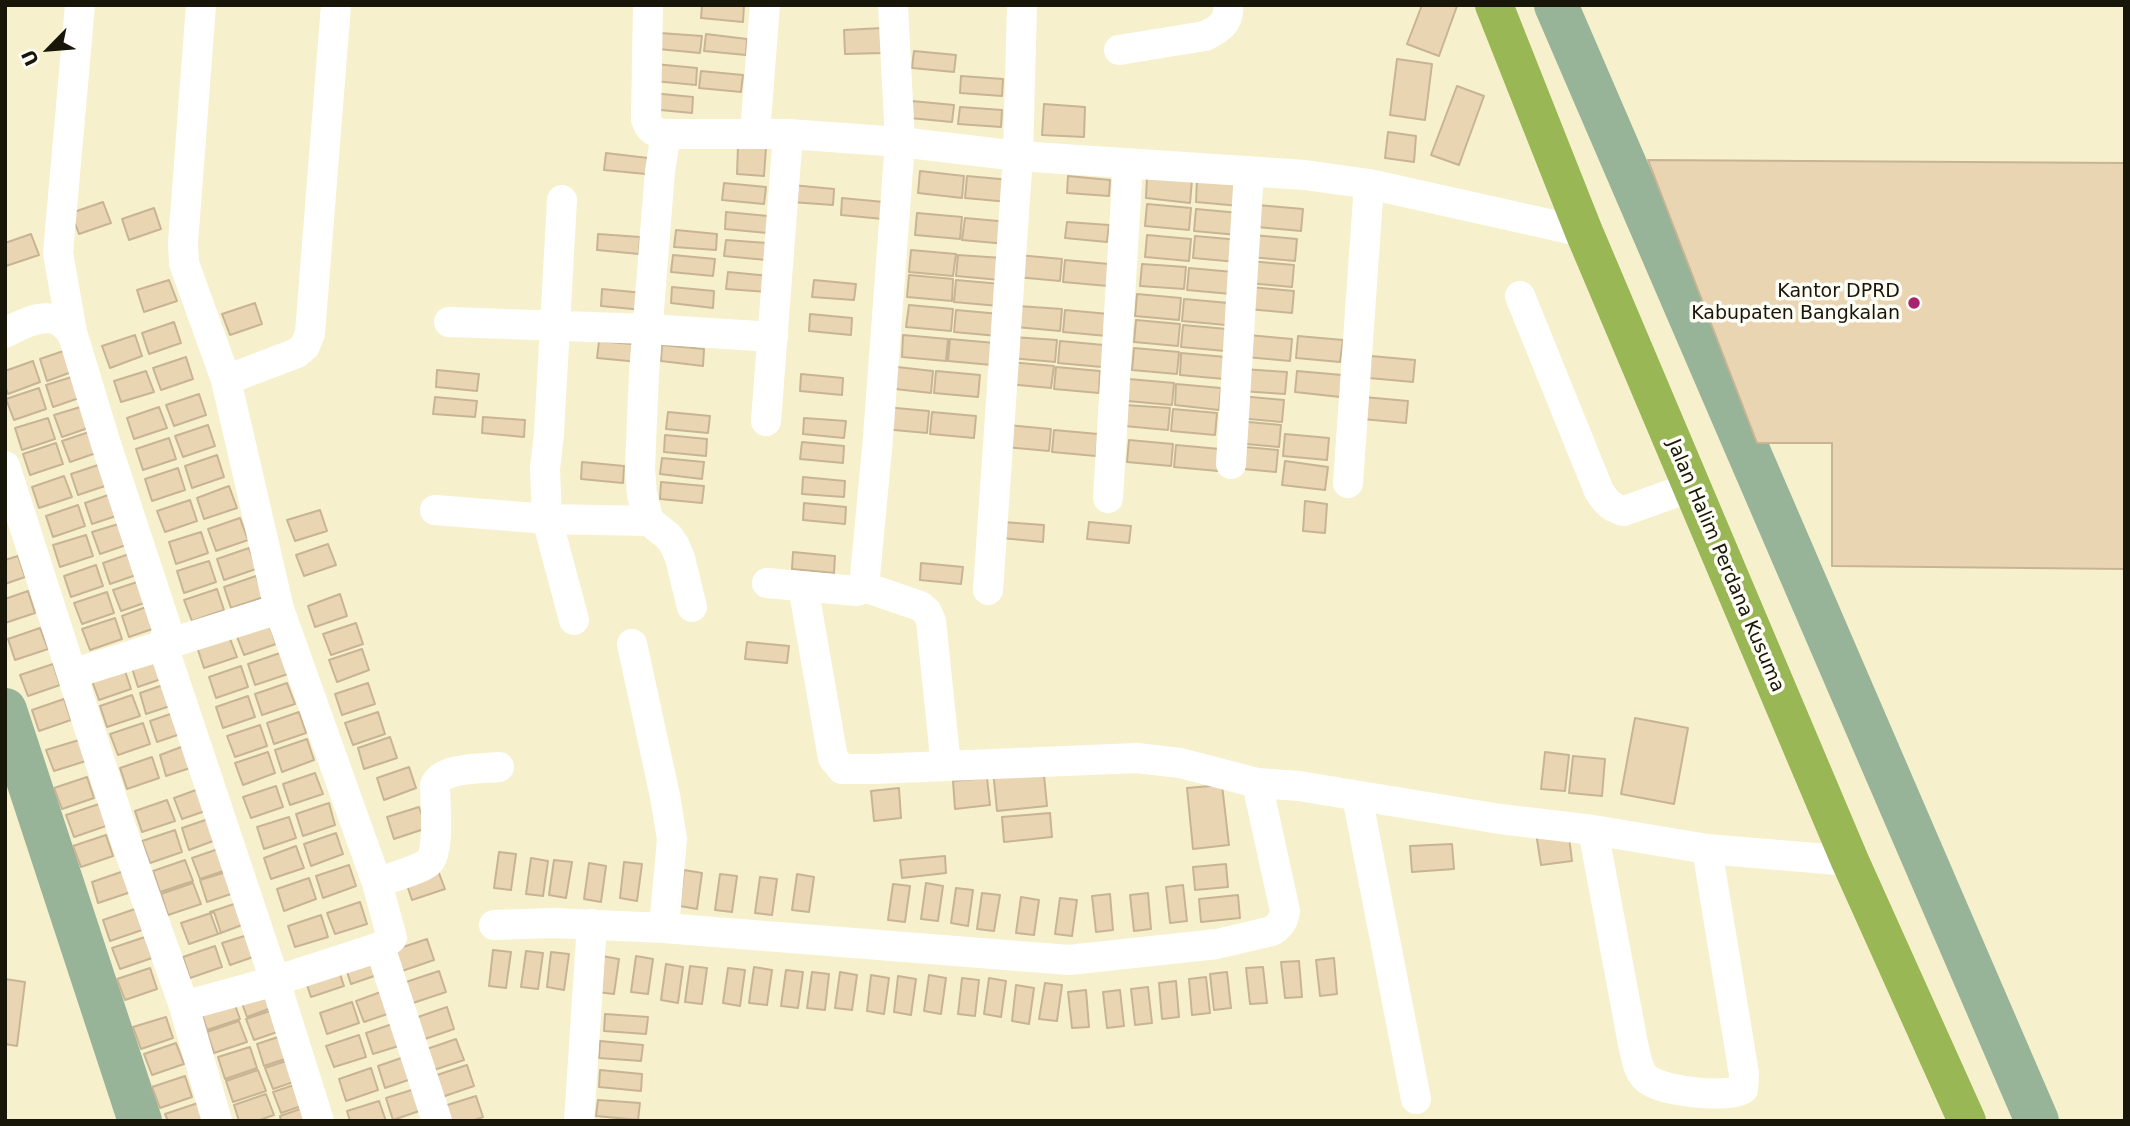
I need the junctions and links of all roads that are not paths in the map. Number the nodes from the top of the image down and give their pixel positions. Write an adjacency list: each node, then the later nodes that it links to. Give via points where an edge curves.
1 (80, 5): 25 (street, via 58,253)
2 (201, 5): 28 (street, via 184,263)
3 (336, 5): 28 (street, via 310,333 297,353)
4 (648, 5): 12 (street, via 646,119 651,129)
5 (765, 5): 11 (street)
6 (893, 5): 14 (street)
7 (1022, 5): 15 (street)
8 (1228, 5): 10 (street, via 1225,23 1205,36)
9 (1494, 5): 20 (highway, Jalan Halim Perdana Kusuma)
10 (1119, 50)
11 (755, 133): 12 (street); 13 (street)
12 (666, 134): 24 (street)
13 (788, 134): 14 (street); 27 (street)
14 (900, 142): 15 (street); 40 (street)
15 (1018, 156): 16 (street); 41 (street)
16 (1128, 164): 17 (street); 34 (street)
17 (1249, 171): 18 (street); 30 (street)
18 (1369, 184): 20 (street); 32 (street)
19 (562, 200): 23 (street)
20 (1584, 232): 33 (highway, Jalan Halim Perdana Kusuma)
21 (1520, 296): 33 (street, via 1607,504 1624,511)
22 (449, 322): 23 (street)
23 (555, 325): 24 (street); 36 (street, via 545,469)
24 (648, 329): 27 (street); 37 (street, via 640,469)
25 (72, 332): 26 (street, via 59,321 42,318); 46 (street, via 166,626)
26 (5, 333)
27 (772, 337): 29 (street)
28 (226, 380): 43 (street)
29 (766, 421)
30 (1231, 464)
31 (5, 466): 47 (street)
32 (1348, 483)
33 (1692, 487): 54 (highway, Jalan Halim Perdana Kusuma)
34 (1108, 498)
35 (435, 510): 36 (street)
36 (547, 519): 37 (street); 44 (street)
37 (649, 521): 42 (street, via 675,546)
38 (767, 583): 39 (street)
39 (803, 586): 40 (street, via 856,591); 48 (street, via 835,763 846,770)
40 (864, 587): 48 (street, via 920,606 932,621)
41 (988, 590)
42 (692, 607)
43 (279, 609): 46 (street); 55 (street)
44 (574, 620)
45 (632, 644): 58 (street, via 670,829)
46 (163, 646): 47 (street); 60 (street)
47 (72, 674): 61 (street)
48 (946, 766): 50 (street, via 1136,758 1180,763)
49 (499, 767): 55 (street, via 450,772 438,779 433,856 424,865)
50 (1257, 783): 51 (street); 58 (street, via 1285,911 1272,931 1203,946 1069,960)
51 (1357, 796): 52 (street); 62 (street)
52 (1593, 830): 53 (street); 53 (street, via 1639,1067 1650,1081 1668,1087 1732,1094 1743,1089 1744,1074)
53 (1707, 849): 54 (street)
54 (1850, 861): 67 (highway, Jalan Halim Perdana Kusuma)
55 (377, 883): 59 (street, via 392,938)
56 (592, 924): 57 (street); 58 (street); 66 (street)
57 (494, 925)
58 (664, 928)
59 (380, 947): 60 (street); 65 (street)
60 (275, 981): 61 (street); 64 (street)
61 (184, 1006): 63 (street)
62 (1416, 1099)
63 (217, 1121)
64 (319, 1121)
65 (437, 1121)
66 (579, 1121)
67 (1967, 1121)

